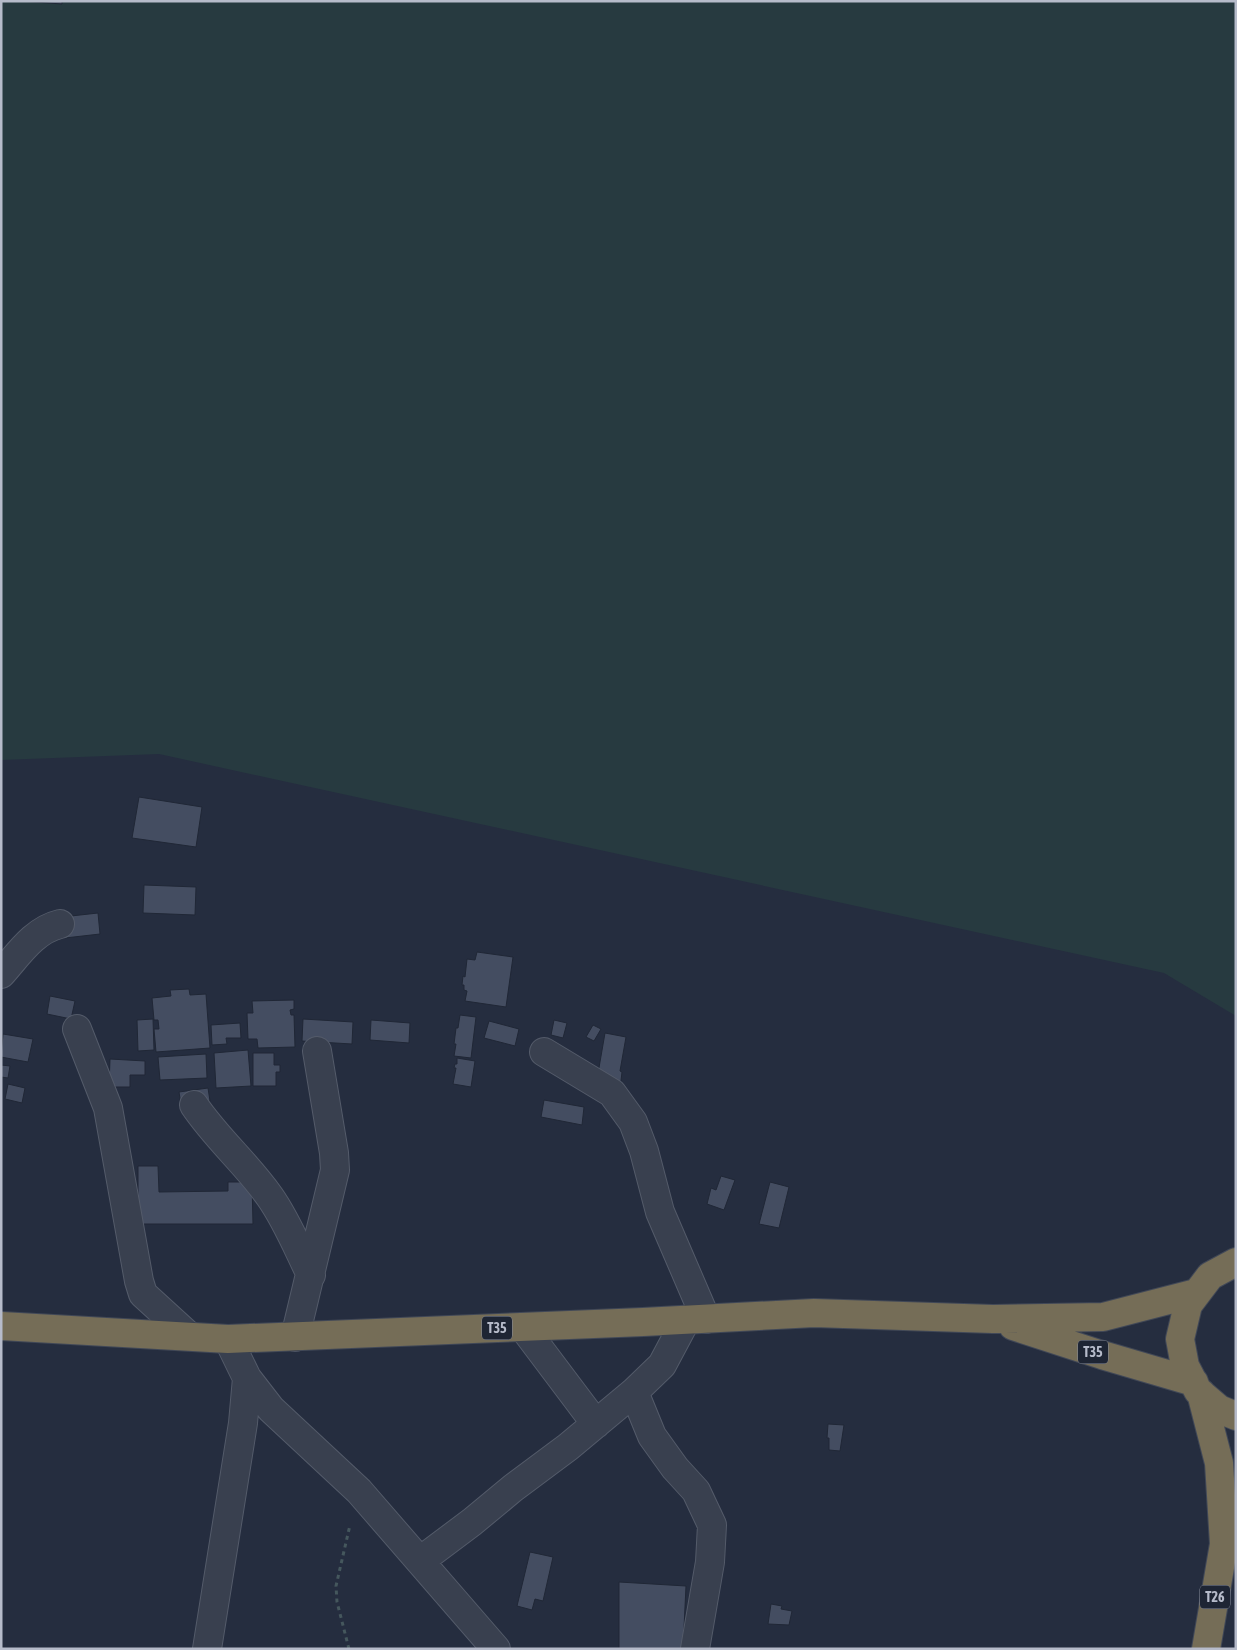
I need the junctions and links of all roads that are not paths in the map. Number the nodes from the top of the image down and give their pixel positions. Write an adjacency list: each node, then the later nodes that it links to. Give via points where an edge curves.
1 (60, 924): 2 (street, via 40,932)
2 (1, 974)
3 (77, 1029): 14 (street, via 108,1108 143,1294)
4 (317, 1051): 8 (street, via 335,1170)
5 (544, 1052): 10 (street, via 612,1093 633,1122)
6 (194, 1106): 8 (street, via 271,1198)
7 (1236, 1262): 9 (highway, via 1210,1276)
8 (311, 1275): 15 (street)
9 (1196, 1294): 11 (highway, T35, via 1103,1317); 18 (highway, via 1188,1305 1180,1339 1185,1366)
10 (696, 1319): 11 (highway, T35, via 814,1313); 13 (highway, T35); 19 (street, via 662,1365)
11 (993, 1319): 18 (highway, T35)
12 (1, 1326): 14 (highway, T35)
13 (523, 1327): 15 (highway, T35); 21 (street)
14 (189, 1336): 16 (highway, T35)
15 (295, 1337): 16 (highway, T35)
16 (228, 1339): 17 (street)
17 (247, 1378): 23 (street, via 271,1409 359,1491); 24 (street, via 243,1423)
18 (1197, 1387): 20 (highway, via 1219,1409); 22 (highway, T26, via 1219,1463)
19 (634, 1392): 21 (street); 26 (street, via 652,1436 696,1491 712,1525 710,1562)
20 (1236, 1416)
21 (596, 1424): 23 (street)
22 (1230, 1534): 27 (highway, T26)
23 (420, 1561): 25 (street)
24 (207, 1649)
25 (496, 1649)
26 (695, 1649)
27 (1206, 1649)

